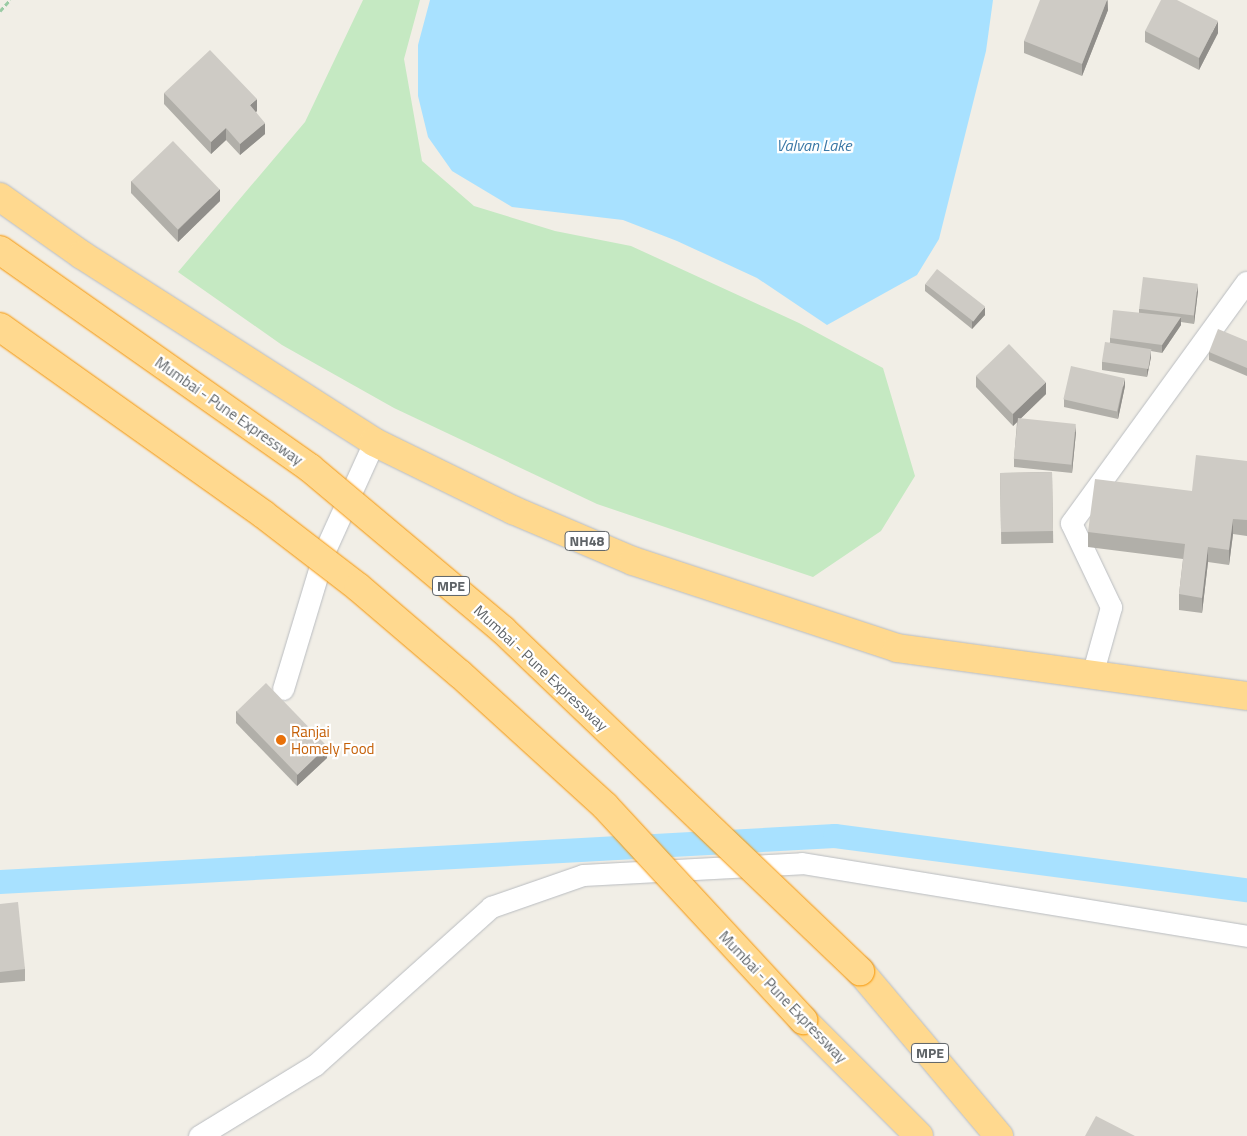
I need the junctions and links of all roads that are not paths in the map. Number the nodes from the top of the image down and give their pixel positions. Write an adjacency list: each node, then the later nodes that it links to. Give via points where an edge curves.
1 (0, 197): 5 (highway, NH48, via 82,255)
2 (0, 250): 12 (highway, Mumbai - Pune Expressway / MPE, bridge, via 310,468 496,624 860,971)
3 (1246, 282): 6 (street, via 1071,523 1111,607)
4 (0, 327): 11 (highway, Mumbai - Pune Expressway, bridge, via 263,514 358,587 460,674 605,806 803,1020)
5 (374, 442): 6 (highway, NH48, via 530,517 633,560 755,603 898,648); 7 (street, via 325,550)
6 (1092, 675): 8 (highway, NH48)
7 (284, 689)
8 (1247, 696)
9 (1247, 936): 10 (street, via 802,863 583,876 491,907 315,1065)
10 (199, 1136)
11 (918, 1136)
12 (999, 1136)

